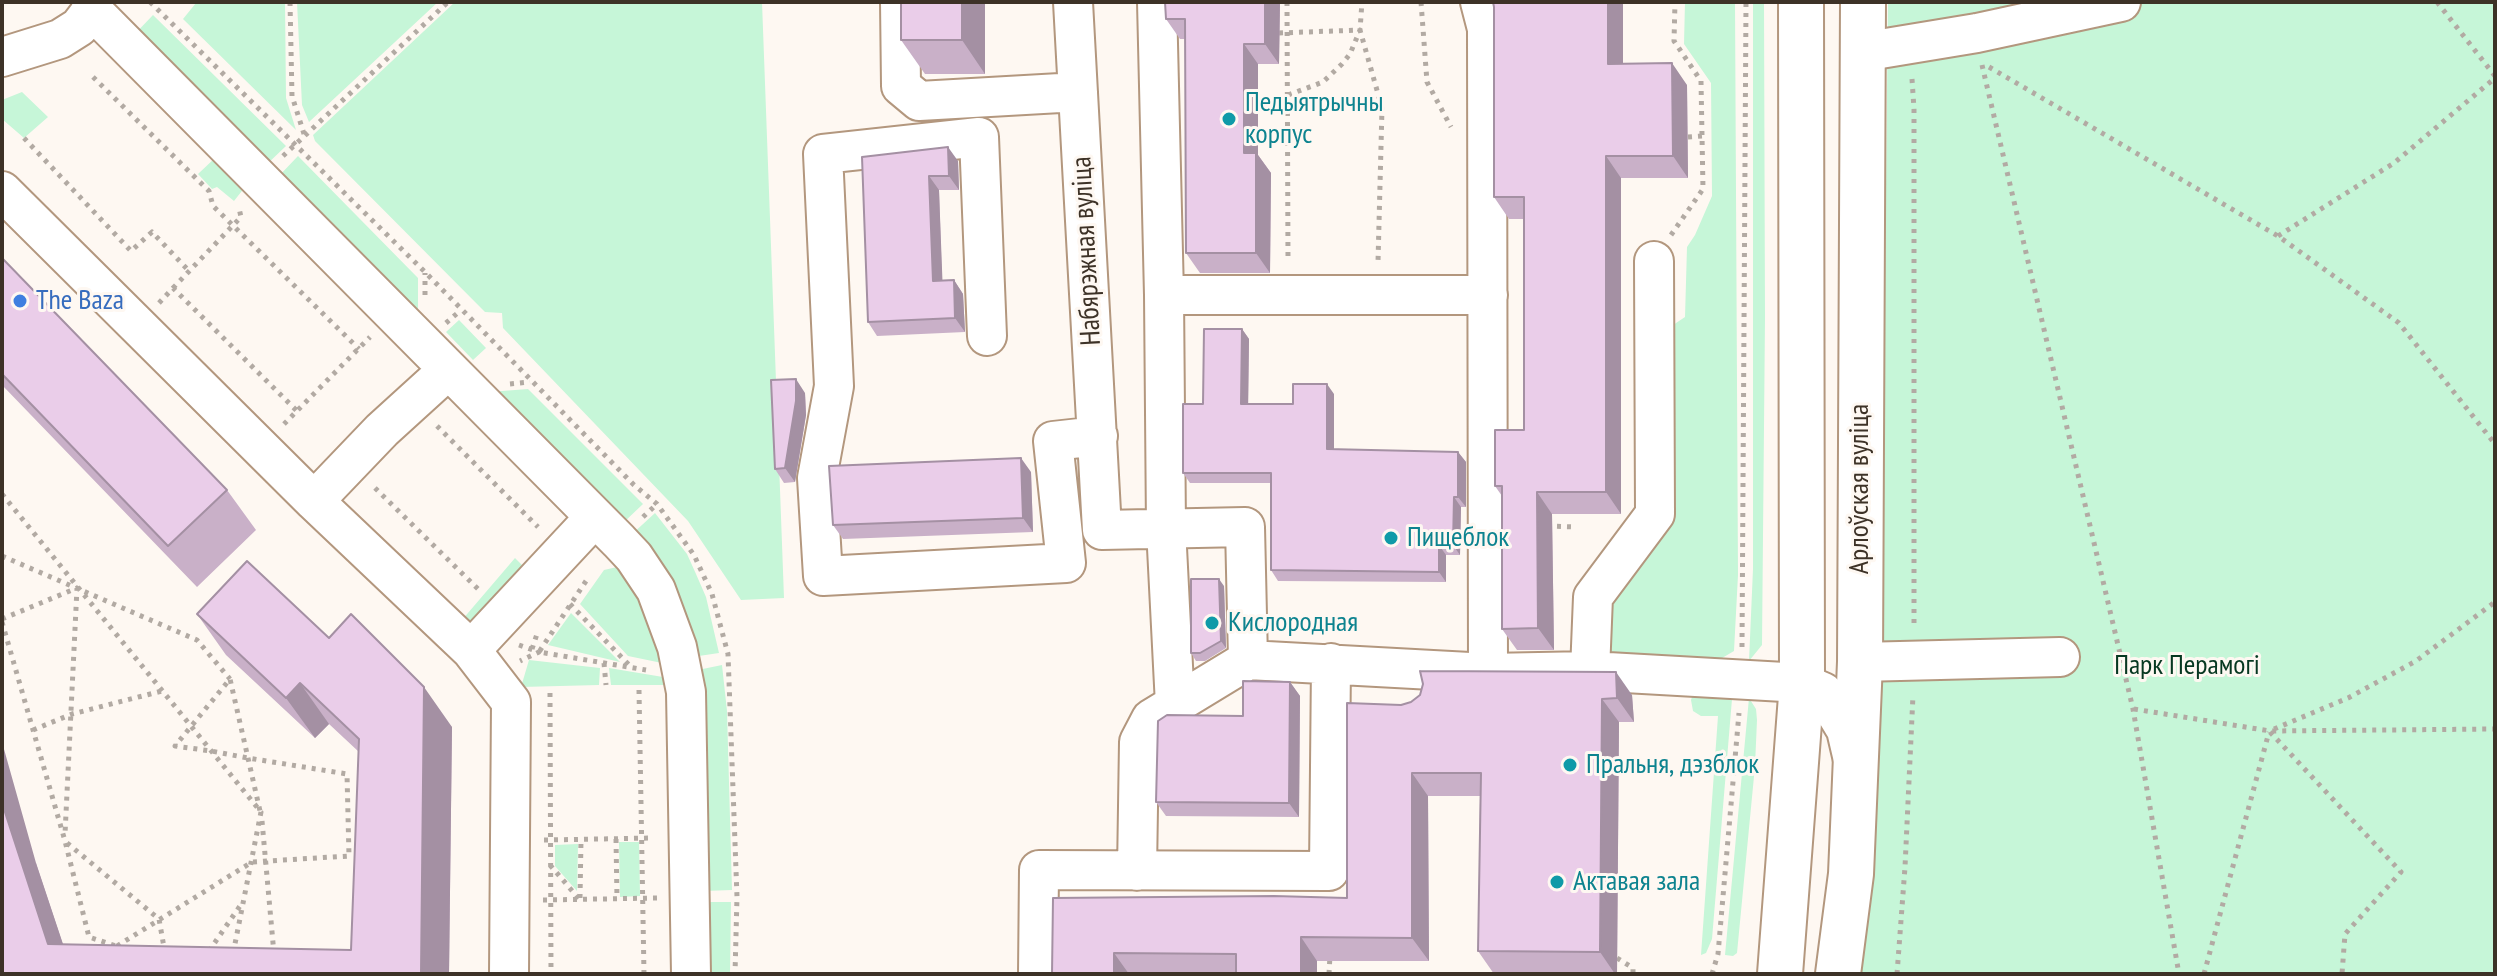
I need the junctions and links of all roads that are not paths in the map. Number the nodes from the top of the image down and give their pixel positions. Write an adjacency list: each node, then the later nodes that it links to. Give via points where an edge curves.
1 (900, 2): 11 (street, via 901,86 919,101)
2 (1073, 2): 11 (street, Набярэжная вуліца)
3 (1157, 2): 14 (street)
4 (1480, 2): 15 (street, via 1487,29)
5 (1801, 2): 29 (main road, Арлоўская вуліца)
6 (1863, 2): 9 (main road, Арлоўская вуліца)
7 (2121, 2): 9 (street)
8 (91, 6): 10 (street, via 79,27 60,39); 17 (street)
9 (1862, 52): 25 (main road, Арлоўская вуліца)
10 (2, 57)
11 (1078, 92): 18 (street, Набярэжная вуліца)
12 (2, 191): 19 (street)
13 (1654, 261): 27 (street, via 1655,514 1593,597)
14 (1164, 295): 15 (street); 21 (street)
15 (1488, 295): 28 (street)
16 (987, 336): 18 (street, via 979,137 823,154 834,386 817,478 823,576 1066,563 1053,441)
17 (448, 370): 19 (street); 20 (street)
18 (1098, 436): 21 (street, Набярэжная вуліца, via 1102,530)
19 (314, 501): 22 (street)
20 (595, 517): 22 (street); 34 (street, via 634,557 656,590 683,669)
21 (1166, 528): 24 (street, via 1245,527); 30 (street)
22 (471, 650): 33 (street, via 511,702 519,841)
23 (2060, 657): 25 (street)
24 (1248, 660): 26 (street); 30 (street)
25 (1860, 662): 31 (main road, Арлоўская вуліца)
26 (1331, 663): 28 (street); 32 (street, via 1345,704 1329,871)
27 (1590, 671): 28 (street); 29 (street)
28 (1488, 673)
29 (1802, 683): 31 (street, via 1823,692 1835,711 1846,730); 36 (main road, Арлоўская вуліца)
30 (1175, 705): 32 (street, via 1151,719 1139,742)
31 (1856, 771): 37 (main road, Арлоўская вуліца, via 1851,874)
32 (1137, 871): 35 (street, via 1039,870)
33 (509, 974)
34 (691, 974)
35 (1038, 974)
36 (1780, 974)
37 (1838, 974)

